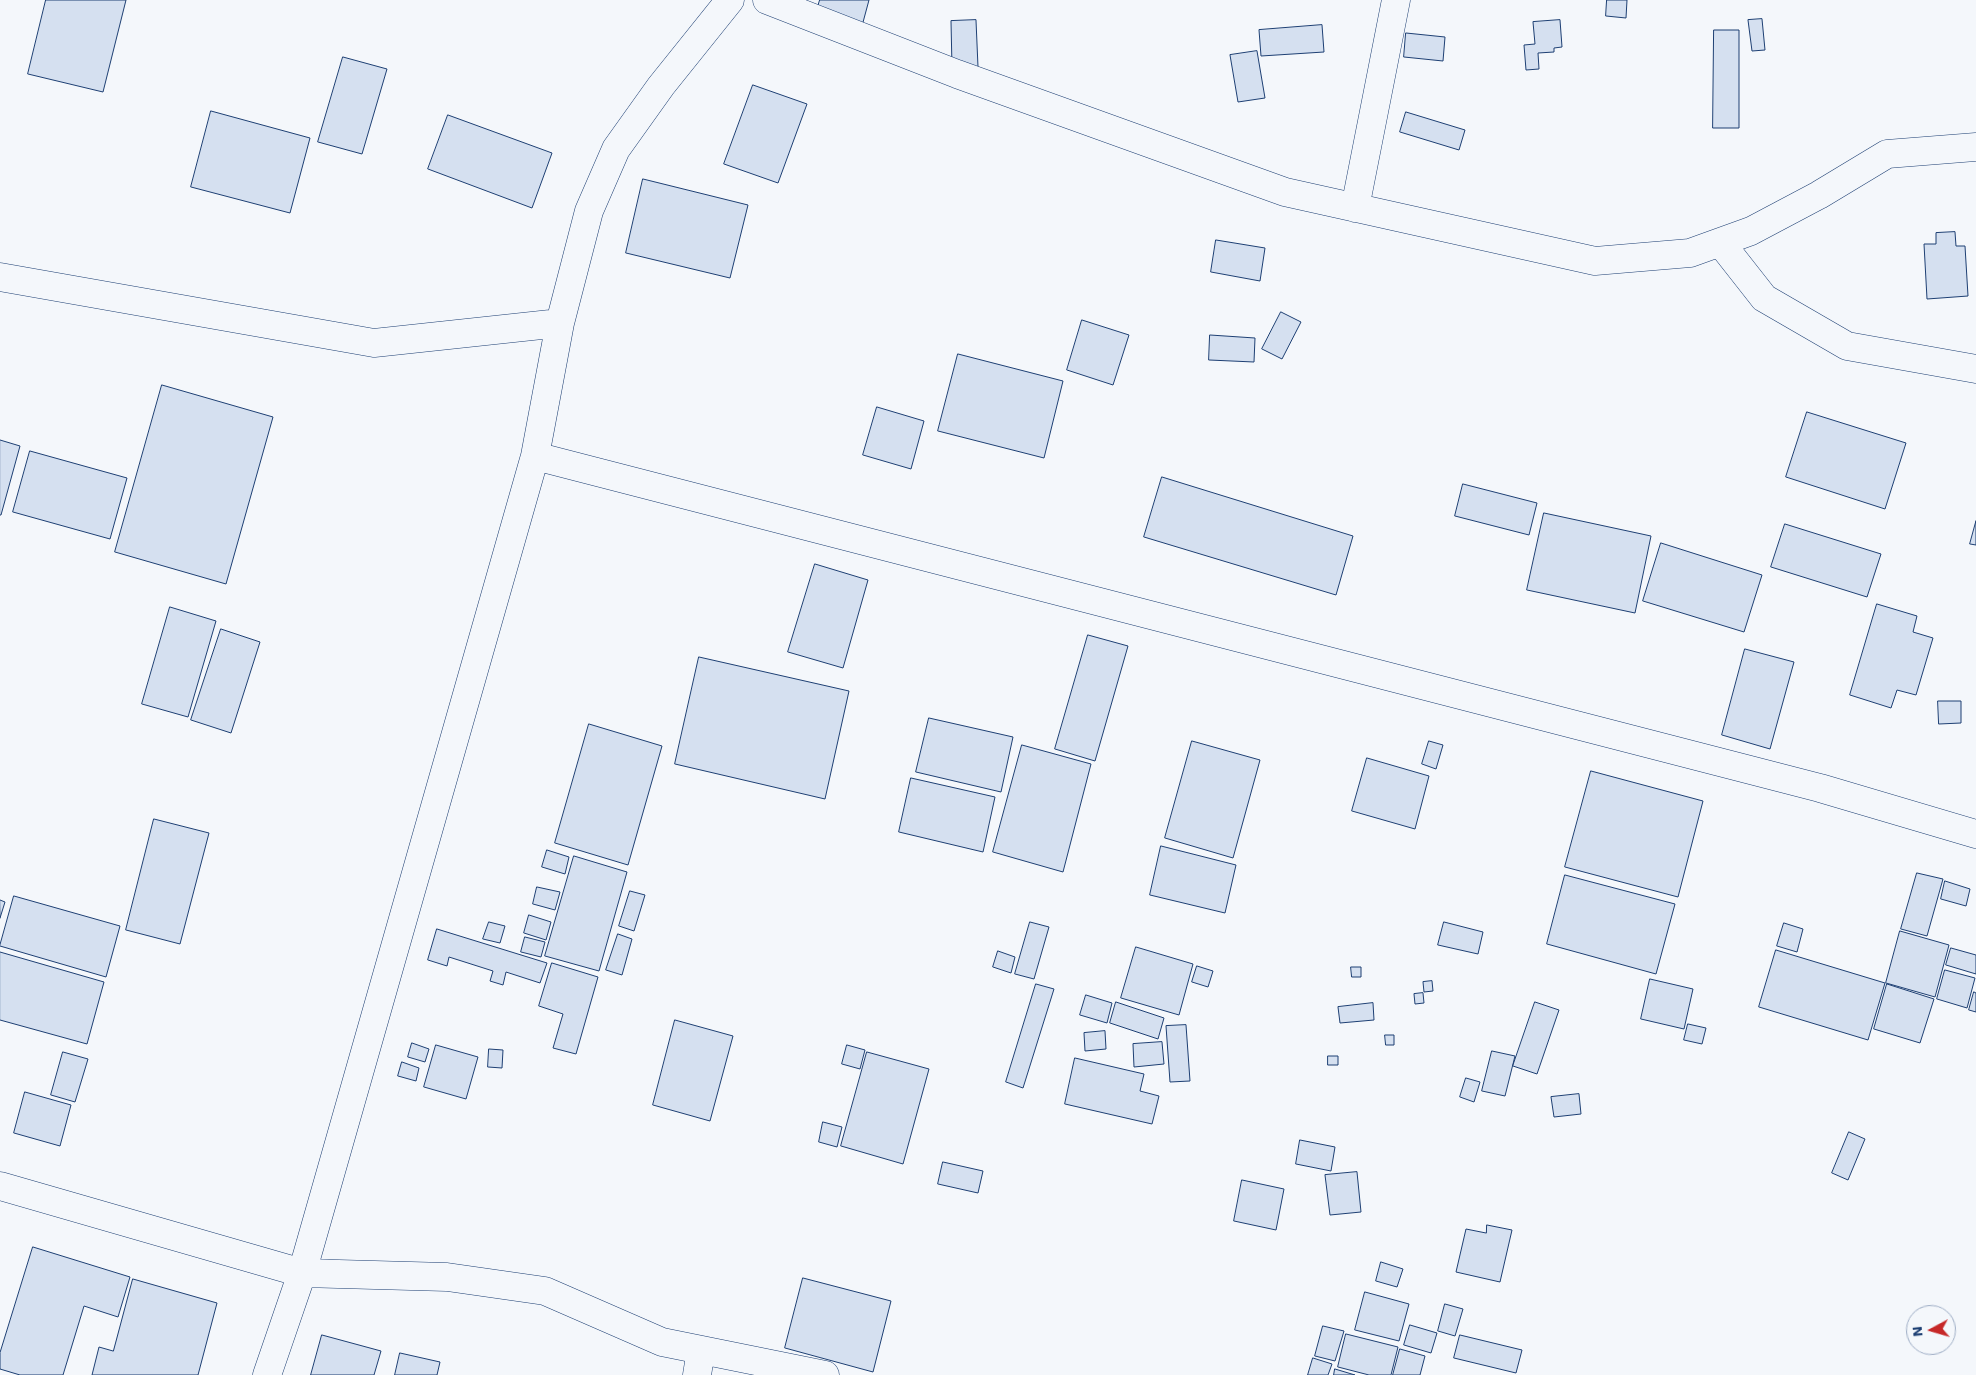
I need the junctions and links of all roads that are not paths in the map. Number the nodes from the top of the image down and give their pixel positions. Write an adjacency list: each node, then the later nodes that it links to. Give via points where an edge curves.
1 (730, 0): 8 (street, via 661,86 616,149 588,211)
2 (767, 0): 5 (street, via 957,74 1285,192)
3 (1396, 0): 5 (street)
4 (1976, 147): 6 (street, via 1887,154 1760,227)
5 (1355, 208): 6 (street, via 1595,261 1690,253)
6 (1720, 242): 9 (street, via 1764,298 1847,346)
7 (0, 277): 8 (street, via 374,342)
8 (560, 323): 10 (street)
9 (1976, 369)
10 (535, 456): 11 (street, via 1820,788); 13 (street)
11 (1976, 834)
12 (0, 1186): 13 (street)
13 (302, 1272): 14 (street, via 447,1277 545,1290); 15 (street)
14 (699, 1362): 16 (street)
15 (267, 1375)
16 (825, 1375)

